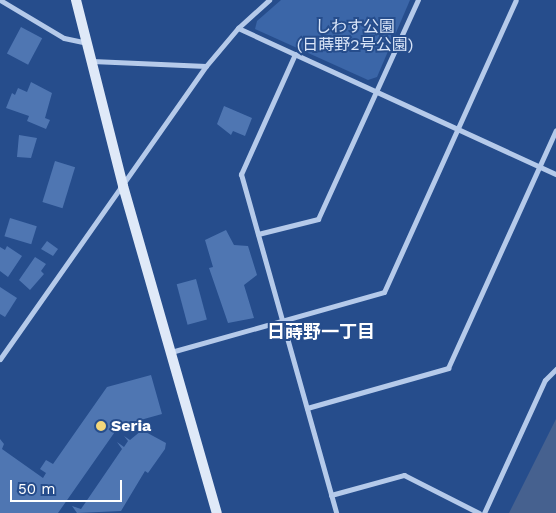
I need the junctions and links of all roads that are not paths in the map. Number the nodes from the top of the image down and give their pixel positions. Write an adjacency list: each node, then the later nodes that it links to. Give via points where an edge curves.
1 (0, 0): 7 (street, via 64,38)
2 (76, 0): 7 (street)
3 (269, 0): 6 (street)
4 (418, 0): 11 (street)
5 (516, 0): 12 (street)
6 (238, 28): 8 (street); 10 (street)
7 (87, 43): 9 (street)
8 (295, 54): 11 (street); 17 (street, via 241,174)
9 (92, 61): 10 (street); 16 (street)
10 (206, 66): 16 (street)
11 (377, 91): 12 (street); 17 (street, via 318,219)
12 (458, 128): 14 (street); 18 (street, via 384,292)
13 (556, 130): 14 (street)
14 (540, 166): 15 (street); 22 (street, via 448,368)
15 (556, 174)
16 (123, 186): 19 (street); 20 (street)
17 (258, 234): 18 (street)
18 (282, 321): 19 (street); 22 (street)
19 (171, 352): 24 (street)
20 (0, 359)
21 (556, 369): 27 (street, via 544,380)
22 (307, 408): 23 (street)
23 (331, 495): 25 (street); 26 (street, via 404,475)
24 (217, 513)
25 (336, 513)
26 (479, 513)
27 (484, 513)

